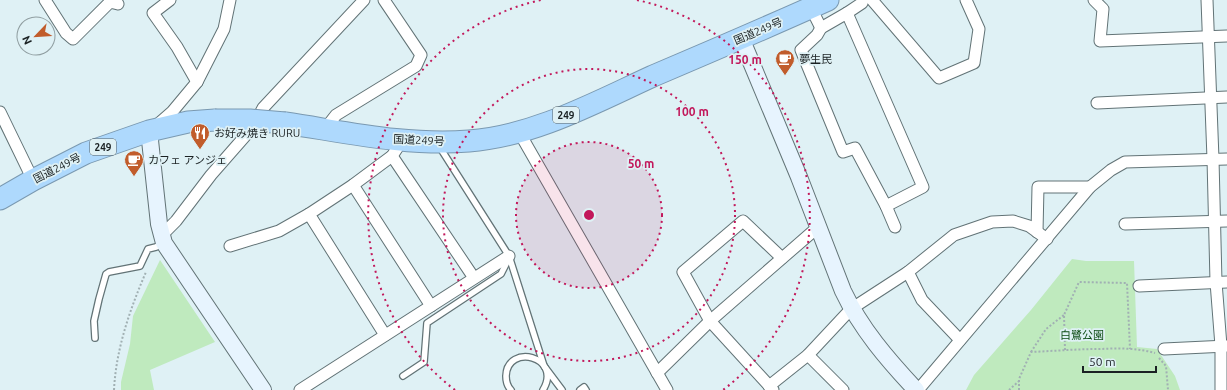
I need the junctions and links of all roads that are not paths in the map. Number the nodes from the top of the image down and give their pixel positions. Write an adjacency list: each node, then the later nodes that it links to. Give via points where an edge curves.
1 (45, 0): 11 (street, via 66,33 73,39 110,2)
2 (170, 0): 18 (street, via 153,13)
3 (230, 0): 18 (street, via 224,30)
4 (364, 0): 42 (street, via 263,108 253,127 211,174)
5 (384, 0): 23 (street, via 421,55 416,66 336,115)
6 (863, 0): 13 (street)
7 (872, 0): 8 (street, via 939,78 974,63 979,29)
8 (966, 0)
9 (1094, 0): 15 (street, via 1103,9 1100,41)
10 (1208, 0): 15 (street)
11 (118, 4)
12 (820, 4): 14 (street); 17 (highway, 国道249号 / 249)
13 (847, 13): 14 (street); 34 (street, via 924,187)
14 (821, 28): 34 (street, via 801,50 843,152 855,148)
15 (1208, 36): 16 (street); 20 (street)
16 (1227, 36)
17 (741, 38): 25 (highway, 国道249号 / 249, via 566,115); 39 (street)
18 (197, 82): 24 (street, via 172,112)
19 (1227, 96): 20 (street)
20 (1211, 97): 21 (street); 28 (street)
21 (1097, 103)
22 (0, 112): 30 (street)
23 (325, 129): 24 (highway, 国道249号 / 249, bridge, via 250,120 215,120 188,122); 27 (highway, 国道249号 / 249)
24 (149, 131): 30 (highway, 国道249号 / 249, via 86,153); 42 (street, via 159,224)
25 (519, 132): 26 (highway, 国道249号 / 249, via 494,138); 61 (street)
26 (437, 143): 27 (highway, 国道249号 / 249); 45 (lane)
27 (397, 148): 31 (street); 48 (street)
28 (1213, 159): 29 (street); 32 (street, via 1125,162); 37 (street)
29 (1227, 159)
30 (33, 180): 33 (highway, 国道249号 / 249)
31 (353, 185): 35 (street); 51 (street)
32 (1090, 187): 41 (street, via 1038,187); 43 (street)
33 (0, 199)
34 (886, 206): 40 (street)
35 (309, 214): 44 (street, via 279,231); 54 (street)
36 (1227, 220): 37 (street)
37 (1214, 221): 38 (street); 49 (street)
38 (1125, 224)
39 (818, 227): 46 (street); 52 (street)
40 (895, 227)
41 (1037, 232): 43 (street); 47 (street, via 1029,226 1013,221 992,222 954,236)
42 (163, 239): 55 (lane, via 156,247 148,249 140,266 106,274 94,320); 64 (street)
43 (1047, 239): 56 (street)
44 (230, 246)
45 (509, 256): 48 (street); 60 (lane); 62 (lane, via 500,274 428,323 424,362)
46 (782, 258): 53 (street); 53 (street, via 743,221 683,272)
47 (908, 272): 52 (street); 56 (street, via 922,300)
48 (474, 278): 51 (street)
49 (1222, 282): 50 (street); 57 (street)
50 (1139, 286)
51 (431, 306): 54 (street)
52 (852, 309): 59 (street); 73 (street, via 887,359)
53 (710, 321): 61 (street); 63 (street)
54 (385, 335): 65 (street)
55 (95, 338)
56 (960, 340): 73 (street)
57 (1224, 346): 58 (street); 74 (street)
58 (1164, 349)
59 (808, 355): 63 (street); 72 (street)
60 (544, 366): 66 (lane, via 540,360 533,357 519,357 513,361 506,373 507,383); 67 (lane, via 548,378); 68 (lane)
61 (657, 373): 71 (street)
62 (403, 376)
63 (771, 388)
64 (264, 390)
65 (300, 390)
66 (512, 390)
67 (543, 390)
68 (562, 390)
69 (580, 390): 70 (lane, via 584,387)
70 (586, 390)
71 (668, 390)
72 (843, 390)
73 (917, 390)
74 (1221, 390)

